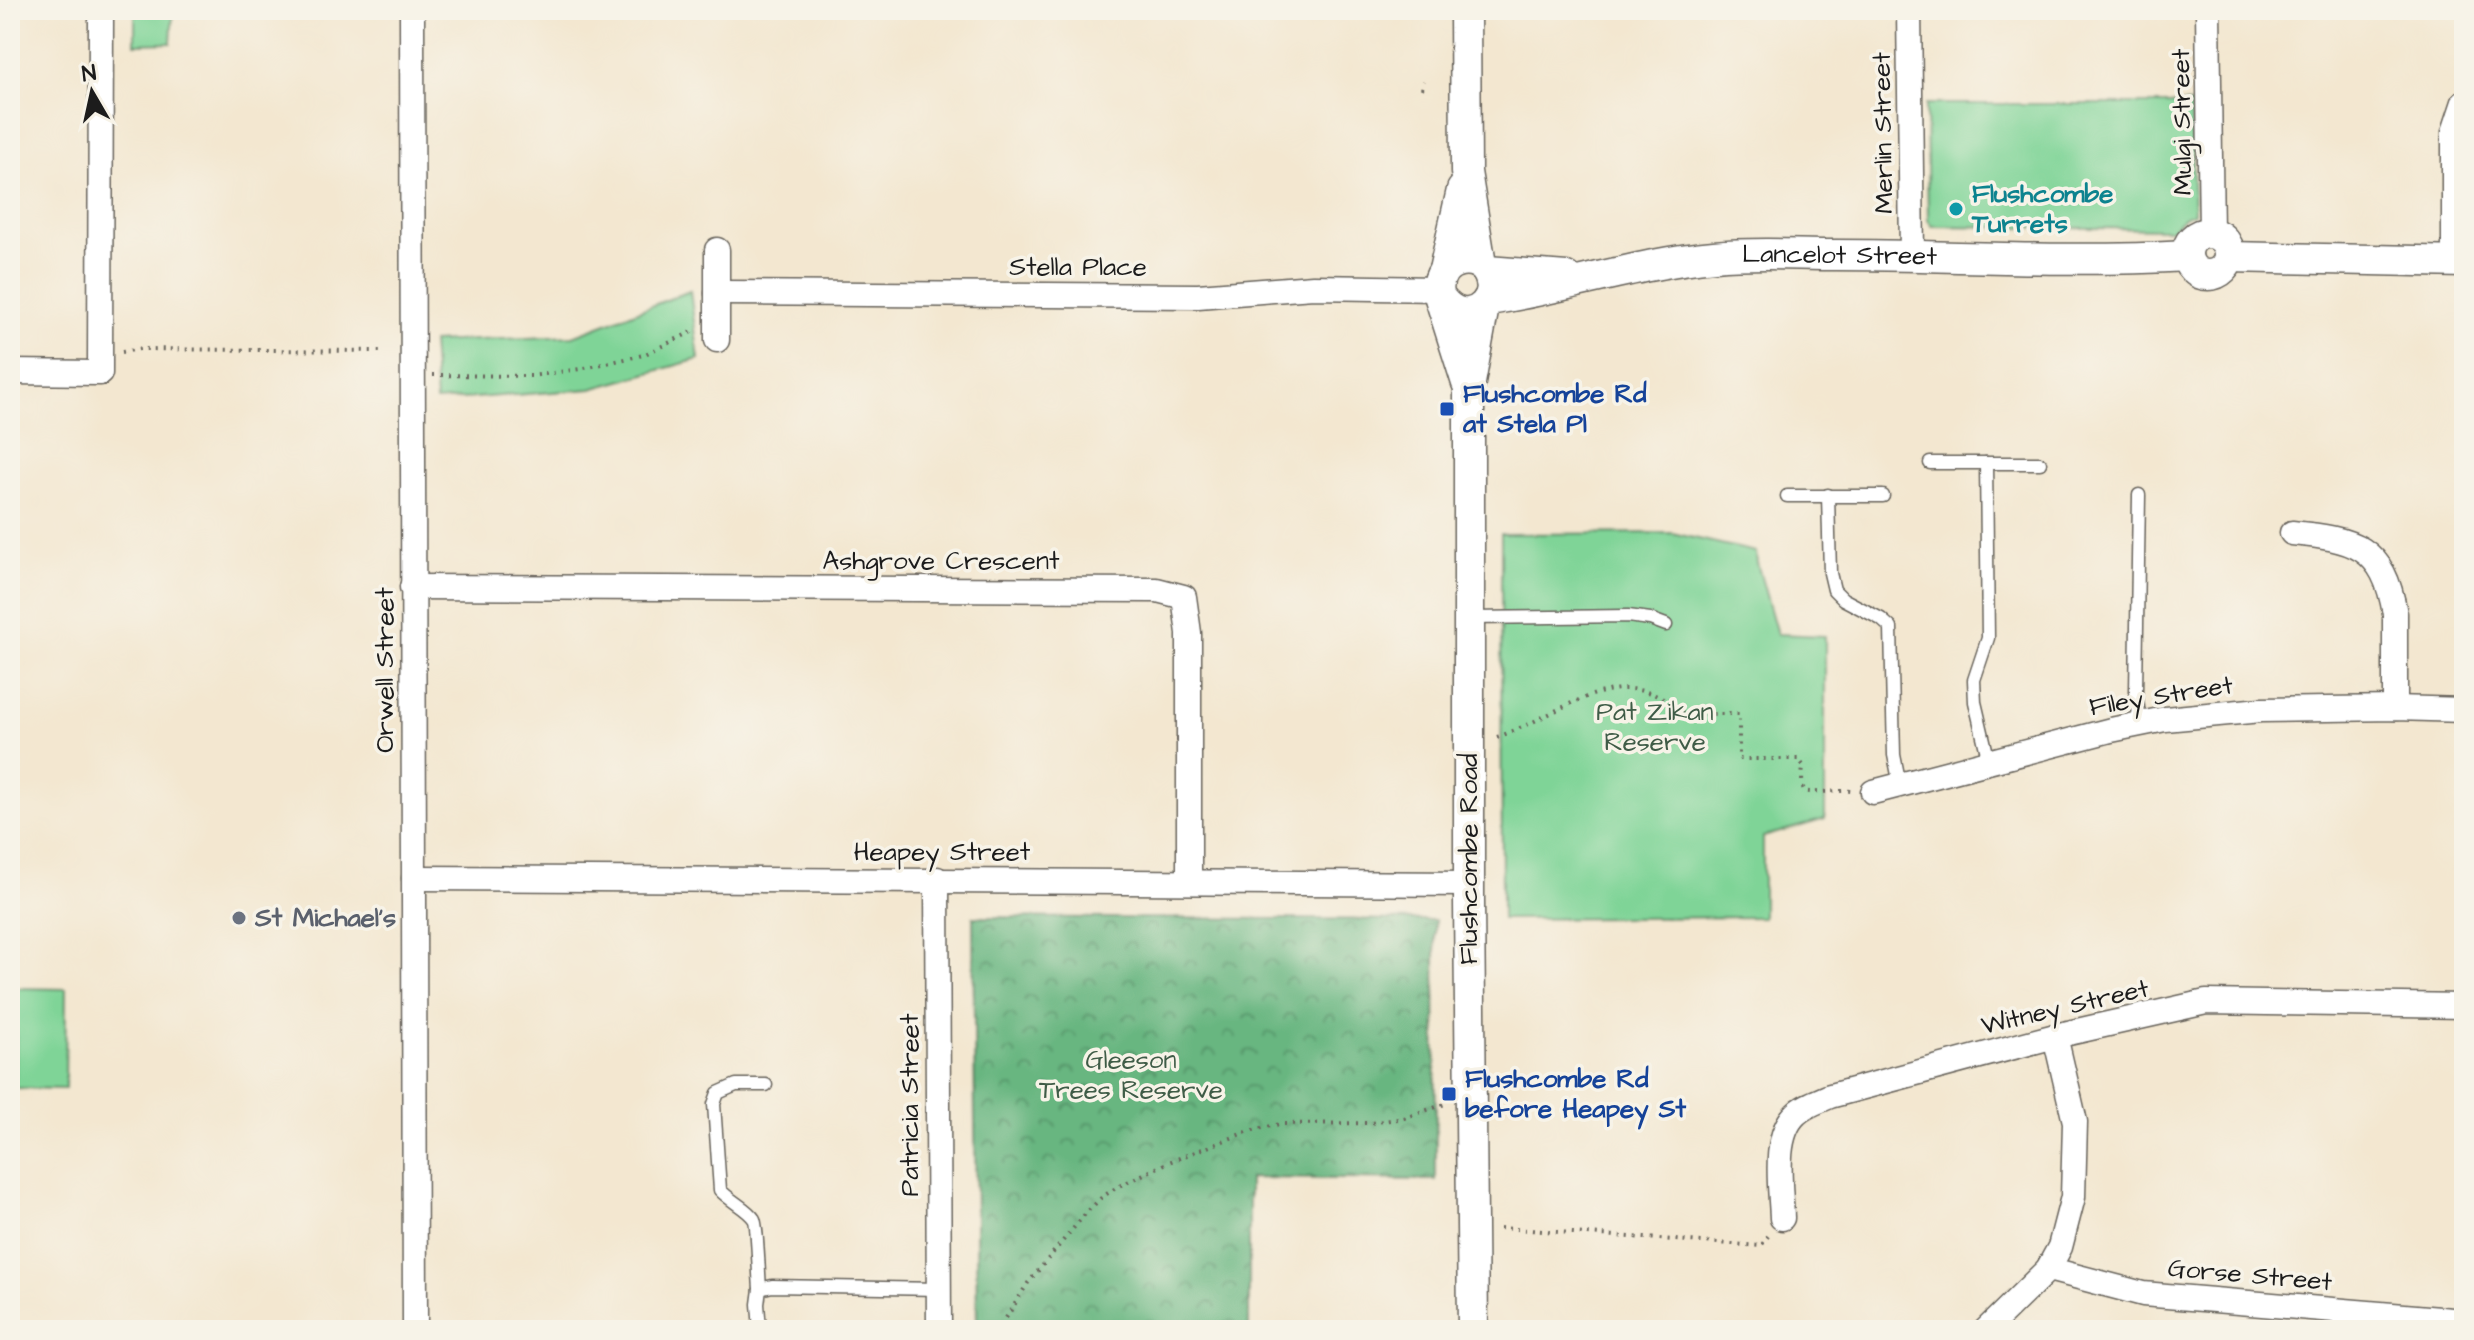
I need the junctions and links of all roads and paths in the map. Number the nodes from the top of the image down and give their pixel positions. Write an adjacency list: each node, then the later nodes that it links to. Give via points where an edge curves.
1 (101, 10): 21 (street)
2 (412, 10): 23 (street, Orwell Street)
3 (1465, 10): 9 (street, Flushcombe Road)
4 (1909, 10): 12 (street, Merlin Street)
5 (2208, 10): 10 (street, Mulgi Street)
6 (1424, 81): 7 (path)
7 (1422, 89)
8 (2464, 102): 15 (street, via 2454,132)
9 (1466, 172): 16 (street, Flushcombe Road); 17 (street, Flushcombe Road)
10 (2211, 233): 13 (street, via 2193,240); 14 (street, via 2227,244)
11 (717, 250): 18 (street)
12 (1912, 255): 13 (street, Lancelot Street); 16 (street, Lancelot Street, via 1716,256 1534,293)
13 (2187, 256): 14 (street, via 2196,271 2210,275 2222,270)
14 (2229, 257): 15 (street)
15 (2459, 262)
16 (1485, 285): 17 (street, via 1466,260 1450,264); 17 (street, via 1469,313 1446,306); 24 (street, Flushcombe Road)
17 (1441, 286): 18 (street, Stella Place, via 1313,287 1198,296); 24 (street, Flushcombe Road)
18 (717, 293): 19 (street)
19 (717, 330): 23 (path, via 580,369 531,376)
20 (383, 351): 21 (path, via 140,349)
21 (100, 355): 22 (street, via 100,373)
22 (10, 372)
23 (414, 375): 33 (street, Orwell Street)
24 (1469, 388): 34 (street, Flushcombe Road)
25 (1930, 463): 26 (lane)
26 (1986, 463): 27 (lane); 40 (lane, via 1988,638 1974,691)
27 (2040, 463)
28 (1828, 495): 30 (lane); 31 (lane); 41 (lane, via 1834,590 1891,628 1894,755)
29 (2139, 495): 38 (lane)
30 (1787, 496)
31 (1883, 496)
32 (2292, 533): 36 (street, via 2356,545 2384,574 2395,614)
33 (412, 587): 43 (street, Orwell Street); 45 (street, Ashgrove Crescent, via 1157,590 1184,597 1189,633)
34 (1468, 618): 35 (lane, via 1628,616); 46 (street, Flushcombe Road)
35 (1666, 625)
36 (2395, 708): 37 (street, Filey Street); 38 (street, Filey Street, via 2261,710)
37 (2464, 710)
38 (2140, 723): 40 (street, Filey Street)
39 (1497, 737): 42 (path, via 1603,692 1644,690 1683,714 1739,714 1739,759 1798,759 1805,791)
40 (1989, 762): 41 (street, Filey Street)
41 (1900, 785): 42 (street, Filey Street)
42 (1873, 792)
43 (414, 878): 44 (street, Heapey Street); 57 (street, Orwell Street)
44 (937, 879): 45 (street, Heapey Street); 55 (street, Patricia Street)
45 (1189, 881): 46 (street, Heapey Street)
46 (1470, 884): 61 (street, Flushcombe Road)
47 (2464, 1006): 48 (street, Witney Street, via 2206,1002)
48 (2055, 1036): 51 (street, Witney Street, via 1830,1096 1803,1109 1786,1126 1780,1153); 53 (street, via 2075,1122 2073,1197 2060,1247)
49 (766, 1085): 54 (lane, via 736,1085 718,1093 714,1104 720,1190 754,1217)
50 (1445, 1104): 60 (path, via 1370,1123 1280,1124 1249,1131 1119,1186 1086,1213)
51 (1782, 1218): 52 (path, via 1761,1246)
52 (1500, 1228)
53 (2048, 1269): 56 (street, Gorse Street, via 2143,1294); 62 (street)
54 (760, 1289): 55 (lane); 58 (lane)
55 (939, 1289): 59 (street, Patricia Street)
56 (2452, 1324)
57 (415, 1330)
58 (760, 1330)
59 (939, 1330)
60 (996, 1330)
61 (1473, 1330)
62 (1986, 1330)

